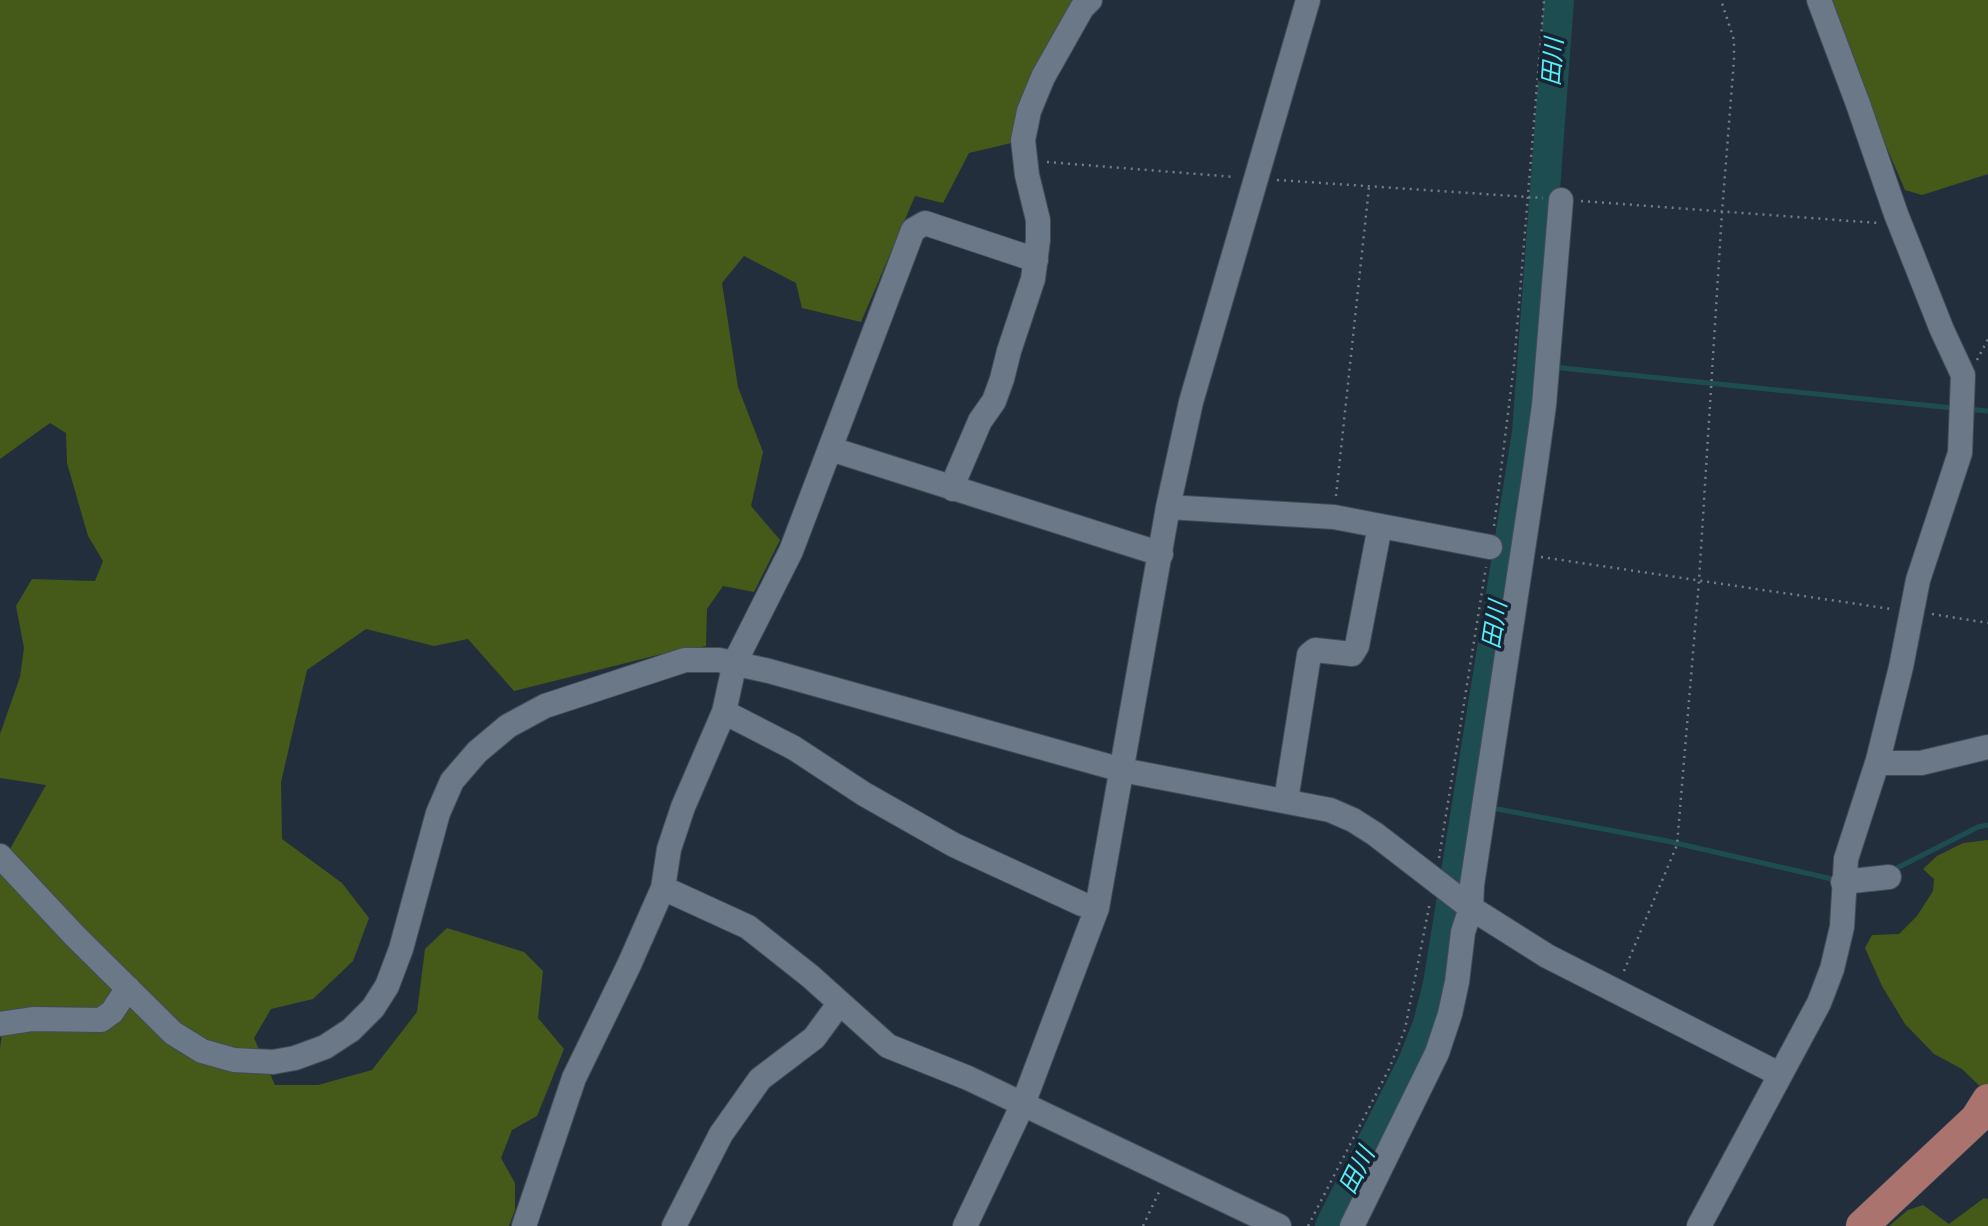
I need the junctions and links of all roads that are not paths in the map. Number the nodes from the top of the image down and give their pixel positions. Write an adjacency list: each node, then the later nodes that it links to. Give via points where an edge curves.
1 (1090, 0): 5 (street, via 1043,77 1023,139 1038,220)
2 (1308, 0): 8 (street, via 1191,402)
3 (1819, 0): 15 (street, via 1896,214 1963,374 1960,453 1918,580)
4 (1561, 200): 22 (street, via 1544,405)
5 (1036, 260): 6 (street, via 925,223 913,230); 7 (street, via 1003,379 980,421)
6 (831, 449): 7 (street); 12 (street, via 791,551)
7 (953, 489): 11 (street)
8 (1168, 508): 9 (street, via 1334,517); 11 (street)
9 (1380, 526): 10 (street); 17 (street, via 1357,646 1352,654 1315,650 1308,655)
10 (1490, 547)
11 (1161, 554): 16 (street)
12 (735, 662): 13 (street); 16 (street); 24 (street, via 685,660 545,706 508,726 477,752 452,781 438,813 387,986 351,1030 325,1047 273,1062 234,1060 202,1051 173,1033)
13 (724, 712): 21 (street, via 683,807); 23 (street, via 954,845)
14 (1988, 747): 15 (street, via 1921,763)
15 (1878, 760): 20 (street)
16 (1122, 770): 17 (street); 23 (street)
17 (1286, 800): 22 (street, via 1353,820)
18 (0, 856): 24 (street)
19 (1889, 877): 20 (street)
20 (1843, 882): 27 (street, via 1842,927 1832,969)
21 (663, 888): 25 (street, via 748,926); 30 (street, via 574,1078)
22 (1467, 904): 27 (street, via 1547,956); 34 (street, via 1457,982 1437,1053)
23 (1097, 908): 29 (street)
24 (128, 988): 26 (street, via 101,1020 33,1019)
25 (839, 1004): 29 (street, via 888,1046); 31 (street, via 814,1038 760,1079 721,1134)
26 (0, 1024)
27 (1780, 1074): 35 (street)
28 (1988, 1100): 36 (main road, via 1976,1119)
29 (1023, 1104): 32 (street); 33 (street)
30 (524, 1226)
31 (674, 1226)
32 (965, 1226)
33 (1279, 1226)
34 (1352, 1226)
35 (1699, 1226)
36 (1862, 1226)

